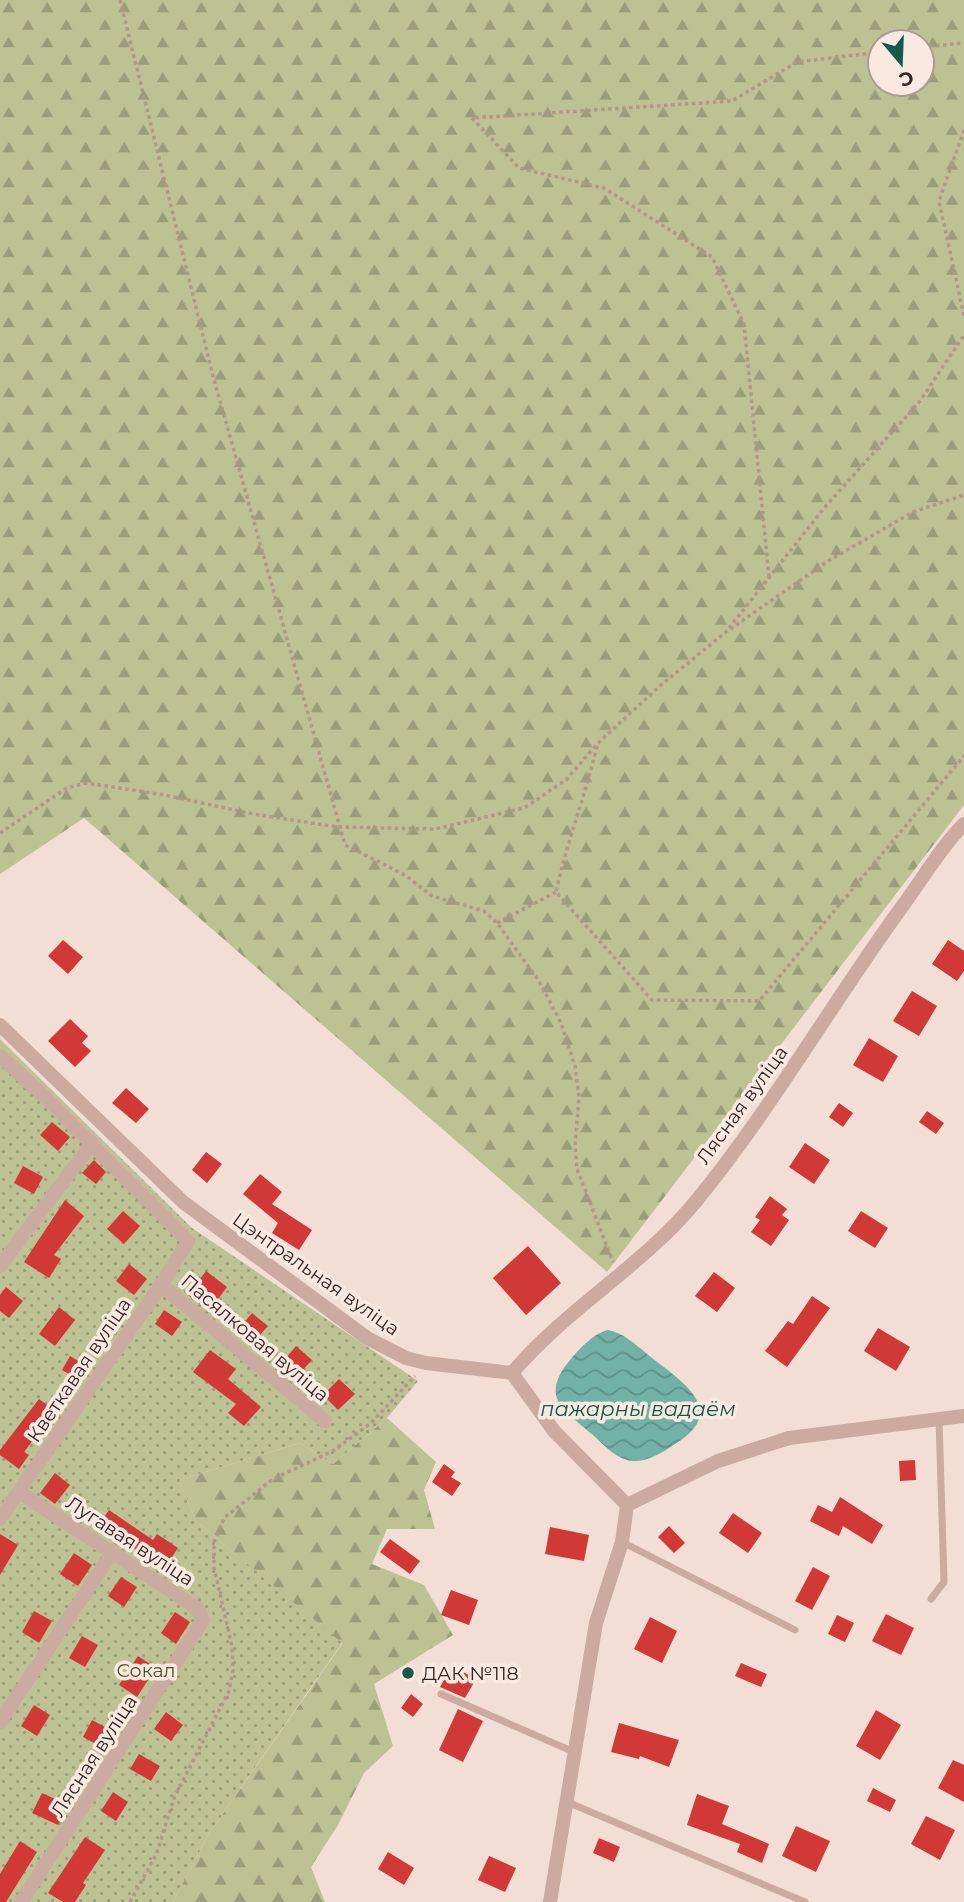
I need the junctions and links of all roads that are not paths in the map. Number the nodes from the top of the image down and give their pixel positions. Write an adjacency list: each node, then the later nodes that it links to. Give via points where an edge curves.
1 (964, 824): 7 (street, Лясная вуліца, via 697,1200 648,1252 555,1329)
2 (0, 1025): 7 (street, Цэнтральная вуліца, via 183,1202 367,1338 426,1363)
3 (0, 1056): 4 (street)
4 (92, 1143): 5 (street); 6 (street, Кветкавая вуліца, via 188,1241)
5 (0, 1266)
6 (161, 1285): 10 (street, Пасялковая вуліца); 11 (street, Кветкавая вуліца)
7 (512, 1373): 12 (street, via 554,1431)
8 (964, 1416): 9 (street)
9 (939, 1419): 12 (street, via 824,1431 755,1447); 16 (lane, via 944,1582)
10 (325, 1421)
11 (19, 1492): 13 (street, Кветкавая вуліца); 15 (street, Лугавая вуліца)
12 (627, 1505): 14 (street)
13 (0, 1519)
14 (622, 1542): 17 (lane); 21 (street, via 596,1623)
15 (113, 1551): 18 (street, Лугавая вуліца, via 197,1608 203,1620); 20 (street)
16 (931, 1599)
17 (795, 1630)
18 (198, 1631): 23 (street, Лясная вуліца)
19 (441, 1695): 21 (lane)
20 (0, 1722)
21 (574, 1752): 22 (street)
22 (566, 1801): 24 (street); 25 (lane)
23 (21, 1902)
24 (550, 1902)
25 (806, 1902)

